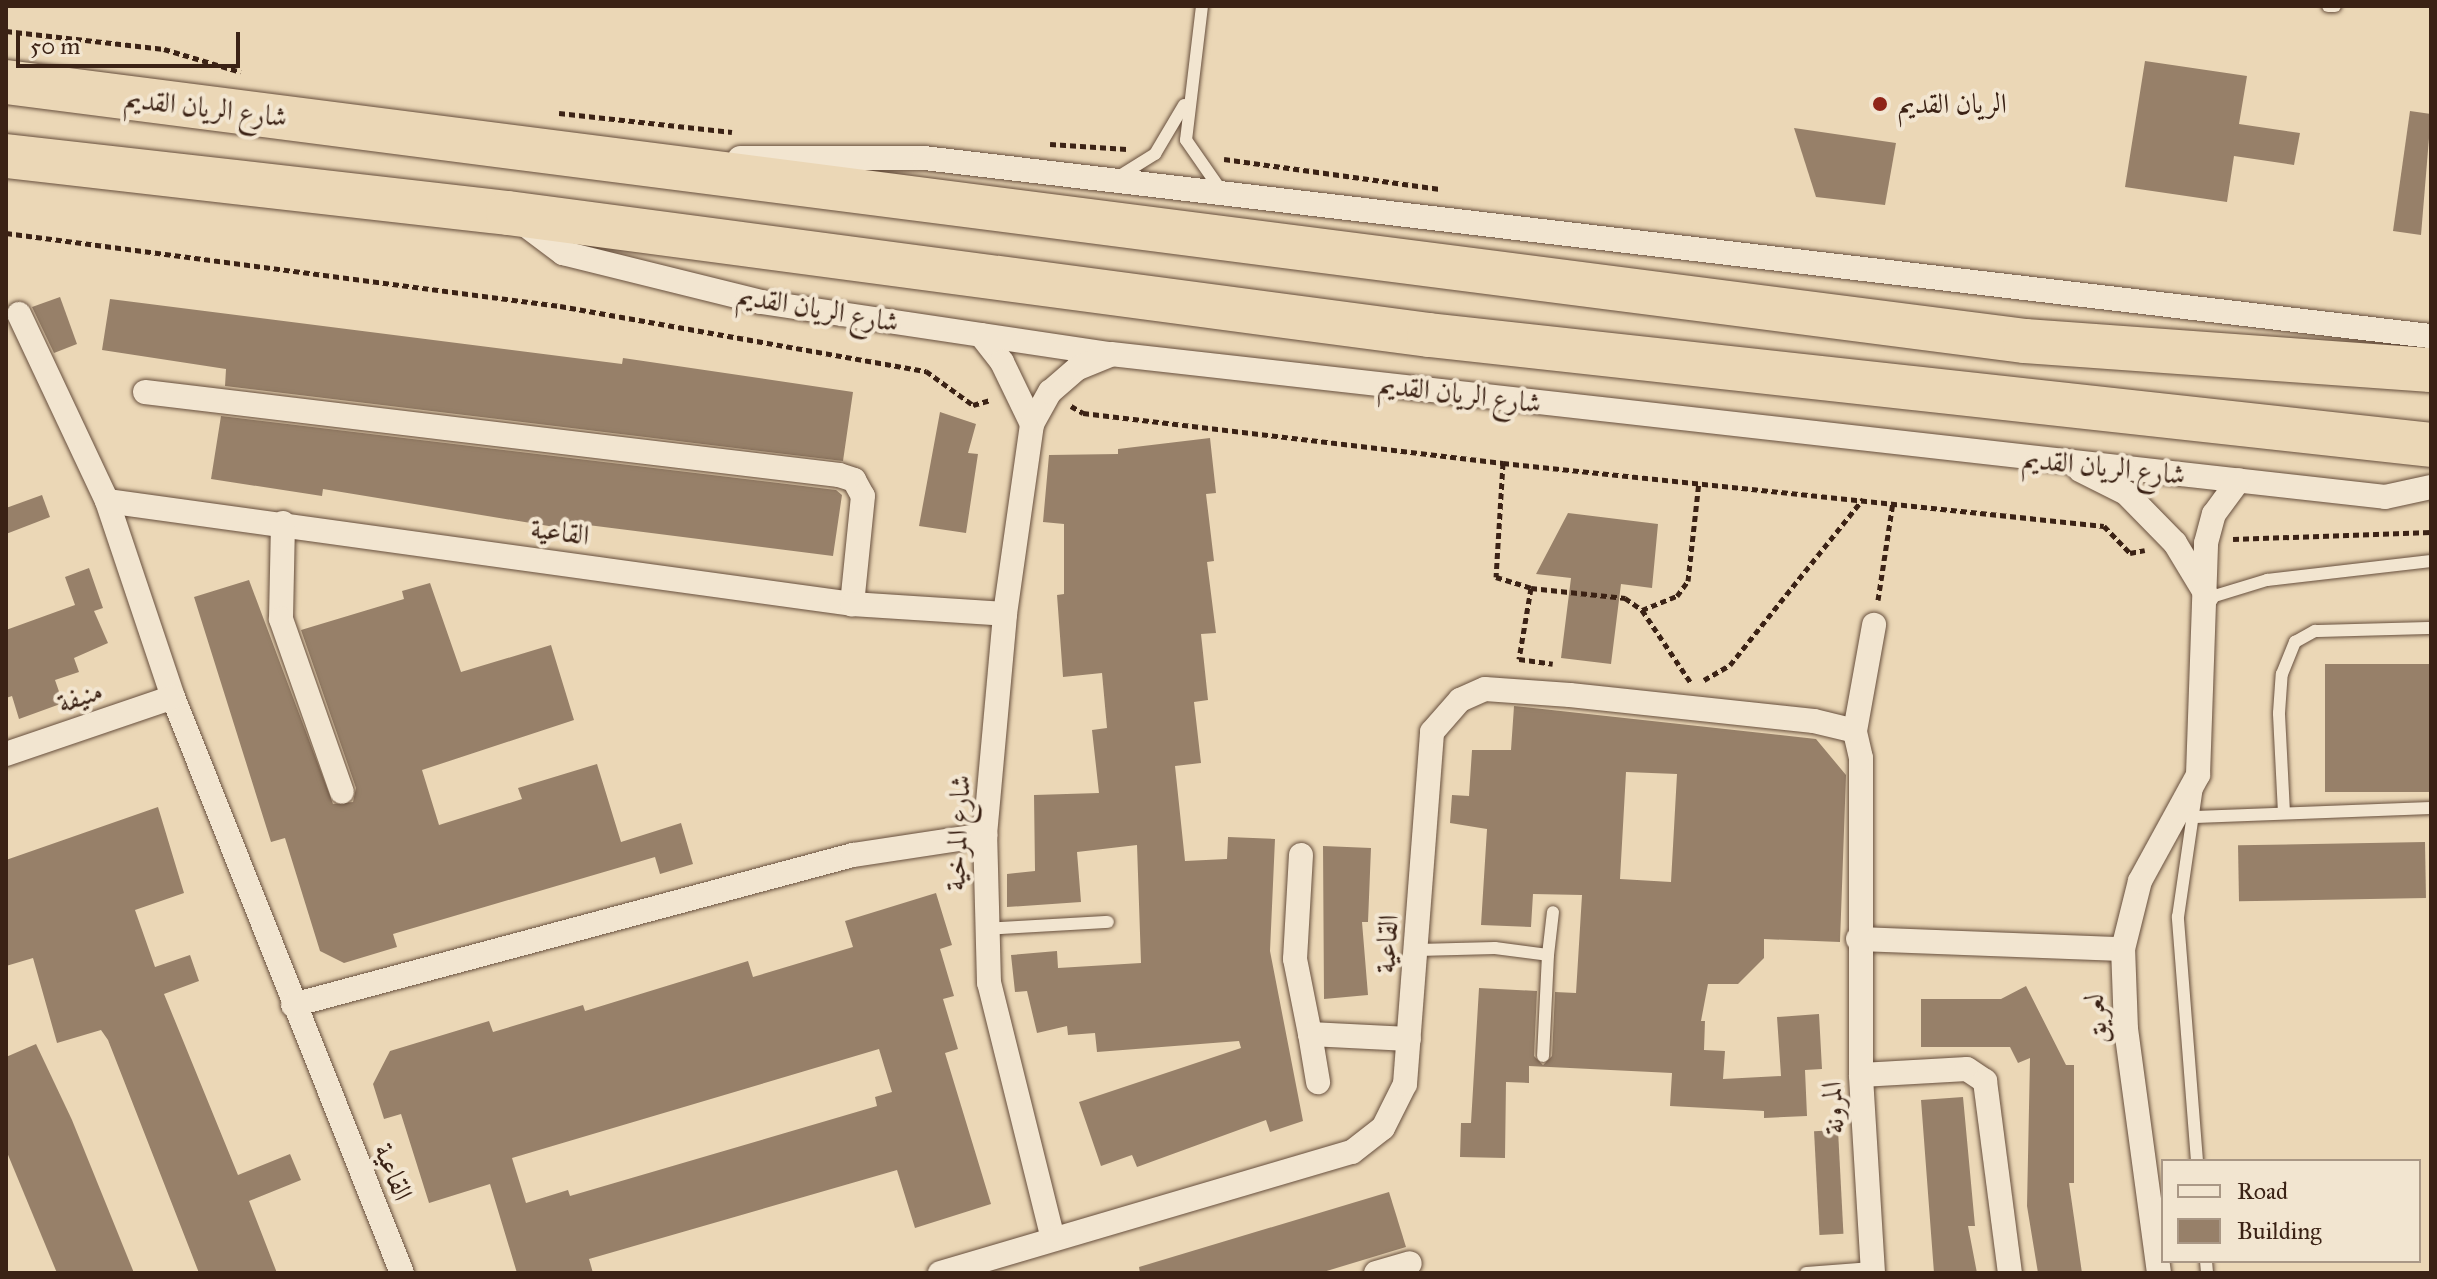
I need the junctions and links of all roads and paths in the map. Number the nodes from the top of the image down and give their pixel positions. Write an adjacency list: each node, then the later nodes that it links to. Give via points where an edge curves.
1 (1202, 6): 5 (lane)
2 (2328, 6): 3 (lane)
3 (2335, 6)
4 (6, 82): 7 (highway, شارع الريان القديم)
5 (1186, 103): 8 (lane, via 1155,154); 9 (lane, via 1186,140 1193,157)
6 (6, 156): 10 (highway, شارع الريان القديم)
7 (596, 158): 8 (street, شارع الريان القديم, via 924,158); 16 (highway, شارع الريان القديم, via 2025,341)
8 (1112, 179): 9 (street, شارع الريان القديم)
9 (1226, 193): 14 (street, شارع الريان القديم)
10 (508, 213): 13 (street, شارع الريان القديم, via 563,253 761,302); 21 (highway, شارع الريان القديم, via 1429,335)
11 (6, 233): 18 (path, via 560,306 926,371 973,405)
12 (19, 314): 28 (street, القاعية)
13 (981, 335): 15 (street, شارع الريان القديم); 18 (street, شارع المرخية)
14 (2431, 336)
15 (1111, 354): 19 (street, شارع المرخية, via 1078,368); 23 (street, شارع الريان القديم)
16 (2431, 370)
17 (145, 392): 37 (street, via 839,475 854,480 863,496)
18 (1020, 392): 20 (street, شارع المرخية)
19 (1050, 392): 20 (street, شارع المرخية); 22 (path, via 1083,413)
20 (1032, 424): 39 (street, شارع المرخية)
21 (2431, 445)
22 (1503, 463): 25 (path); 35 (path, via 1496,577)
23 (2065, 463): 24 (street, شارع الريان القديم); 32 (street, via 2126,493)
24 (2239, 480): 26 (street, شارع الريان القديم, via 2385,497); 33 (street, لعريق, via 2214,514)
25 (1699, 482): 27 (path); 38 (path, via 1688,581 1677,596)
26 (2431, 487)
27 (1863, 499): 29 (path); 43 (path, via 1730,665)
28 (107, 501): 30 (street, القاعية); 45 (street, القاعية)
29 (1893, 502): 32 (path, via 2104,526 2130,553); 40 (path)
30 (283, 523): 37 (street, القاعية); 49 (street, via 281,619)
31 (2431, 532): 33 (path, via 2262,534)
32 (2175, 543): 36 (street)
33 (2206, 543): 36 (street, لعريق)
34 (2431, 561): 36 (lane, via 2267,580)
35 (1531, 588): 38 (path, via 1625,598); 44 (path, via 1519,659 1576,666)
36 (2208, 598): 48 (street, لعريق)
37 (852, 604): 39 (street, القاعية)
38 (1642, 610): 43 (path)
39 (1005, 614): 53 (street, شارع المرخية)
40 (1874, 625): 46 (street, المرونة)
41 (2431, 628): 51 (lane, via 2315,631 2295,642 2282,674 2280,700)
42 (1677, 681): 43 (path)
43 (1692, 684)
44 (1570, 695): 46 (street, القاعية, via 1814,721); 60 (street, القاعية, via 1485,689 1460,700 1432,732)
45 (173, 697): 47 (street, منيفة); 62 (street, القاعية)
46 (1855, 731): 58 (street, المرونة, via 1861,758)
47 (6, 754)
48 (2198, 775): 52 (lane, لعريق); 59 (street, لعريق, via 2140,881)
49 (342, 792)
50 (2431, 808): 51 (lane)
51 (2284, 813): 52 (lane)
52 (2195, 817): 68 (lane, لعريق, via 2178,917)
53 (985, 835): 57 (street, شارع المرخية); 62 (street, via 853,855)
54 (1301, 855): 63 (street, via 1295,959)
55 (1553, 912): 61 (lane)
56 (1108, 922): 57 (lane)
57 (985, 929): 69 (street, شارع المرخية, via 989,983)
58 (1858, 939): 59 (street); 66 (street, المرونة)
59 (2123, 949): 77 (street, لعريق, via 2126,1029)
60 (1418, 950): 61 (lane, via 1495,948); 64 (street, القاعية)
61 (1548, 955): 65 (lane)
62 (293, 1005): 72 (street, القاعية)
63 (1310, 1034): 64 (street); 67 (street)
64 (1409, 1039): 69 (street, القاعية, via 1402,1097 1377,1135 1352,1152)
65 (1543, 1056)
66 (1861, 1075): 71 (street, المرونة); 76 (street, via 1967,1069 1985,1081)
67 (1318, 1082)
68 (2197, 1159)
69 (1053, 1239): 73 (street, القاعية)
70 (1410, 1263): 74 (street)
71 (1873, 1270): 75 (lane)
72 (402, 1273)
73 (940, 1273)
74 (1376, 1273)
75 (1806, 1273)
76 (2010, 1273)
77 (2159, 1273)

